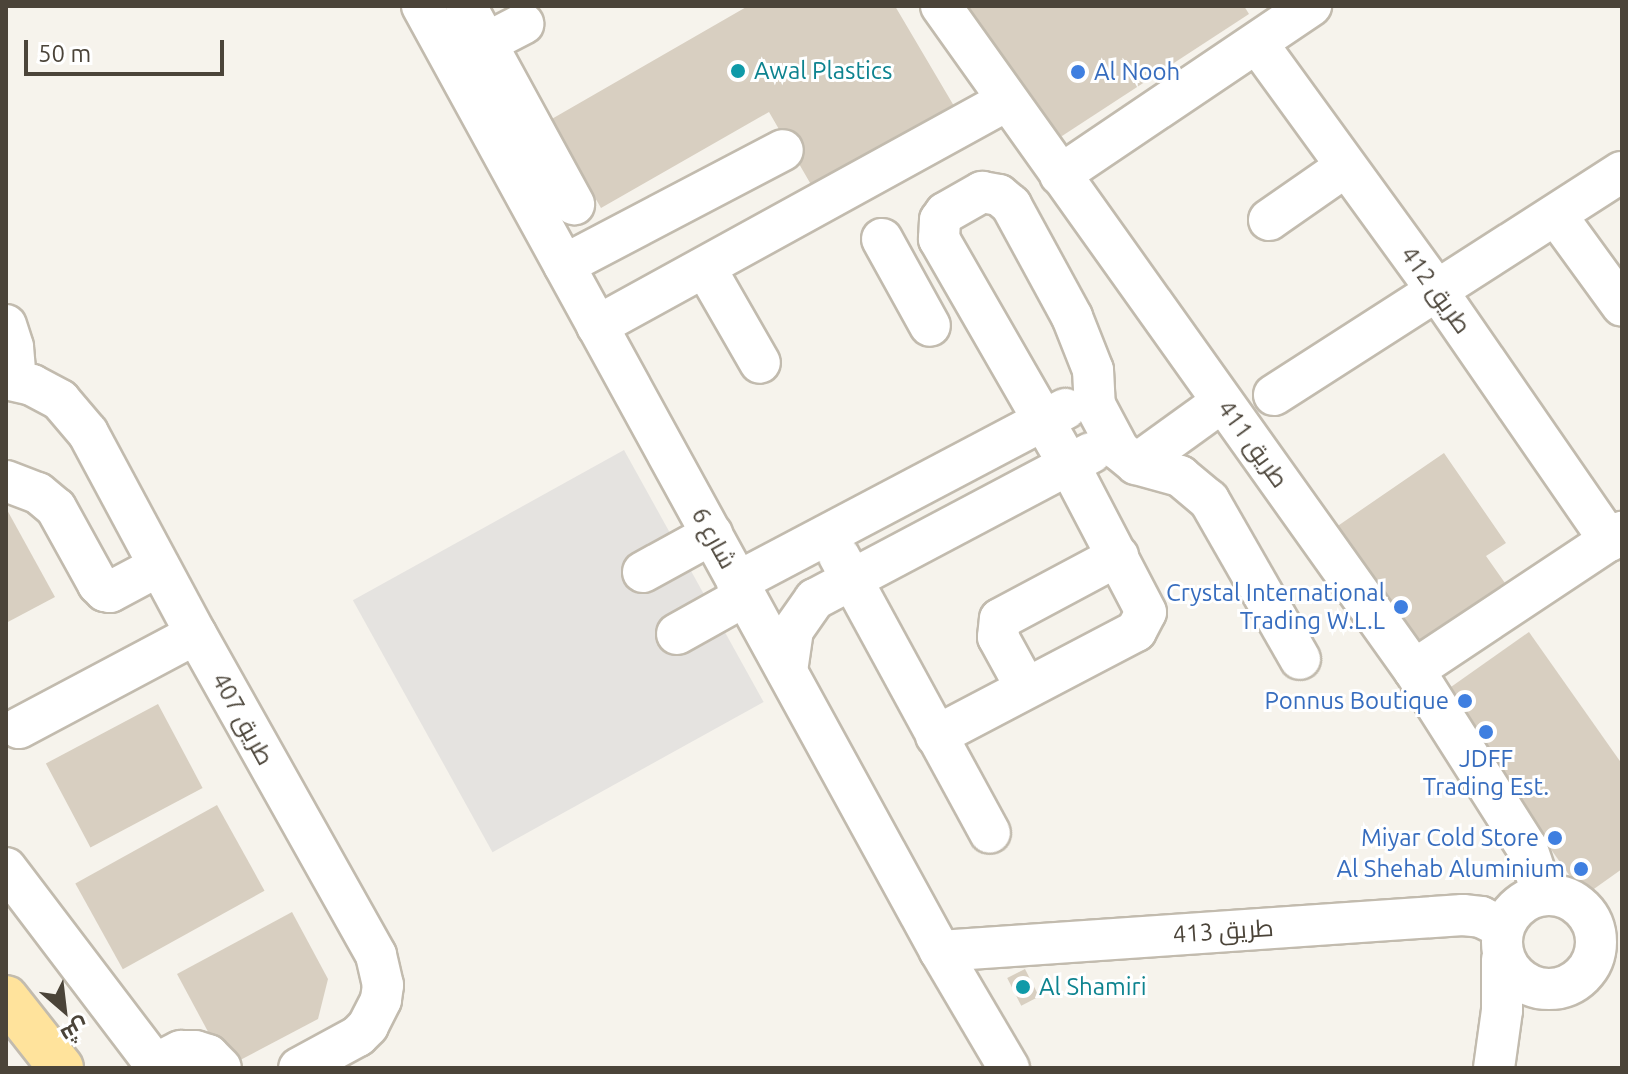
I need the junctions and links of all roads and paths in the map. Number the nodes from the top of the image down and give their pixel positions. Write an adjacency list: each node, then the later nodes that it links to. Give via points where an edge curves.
1 (422, 6): 7 (street, شارع 6)
2 (466, 6): 7 (street)
3 (941, 6): 8 (street, طريق 411)
4 (1311, 6): 6 (street)
5 (523, 24): 7 (street)
6 (1257, 43): 10 (street, طريق 412); 12 (street)
7 (469, 51): 13 (street); 18 (street, شارع 6)
8 (1007, 101): 12 (street, طريق 411); 19 (street)
9 (783, 150): 18 (street)
10 (1345, 167): 15 (street); 21 (street, طريق 412)
11 (1622, 172): 14 (street)
12 (1060, 175): 30 (street, طريق 411)
13 (574, 204)
14 (1556, 215): 21 (street); 22 (street)
15 (1269, 220)
16 (882, 239): 20 (street)
17 (949, 256): 20 (street); 28 (street, via 938,230 945,213 982,192 1006,199 1083,340 1093,370); 31 (street)
18 (564, 265): 24 (street, شارع 6)
19 (706, 269): 24 (street); 26 (street)
20 (905, 281): 25 (street)
21 (1436, 289): 29 (street); 39 (street, طريق 412)
22 (1622, 306)
23 (6, 325): 27 (street, via 13,347)
24 (597, 326): 37 (street, شارع 6)
25 (930, 326)
26 (760, 363)
27 (11, 379): 33 (street, طريق 407, via 60,400)
28 (1093, 395): 31 (street); 32 (street)
29 (1274, 395)
30 (1222, 402): 32 (street); 48 (street, طريق 411)
31 (1043, 420): 34 (street); 38 (street)
32 (1125, 453): 34 (street); 47 (street, via 1180,476 1209,500)
33 (105, 464): 36 (street); 41 (street, طريق 407)
34 (1069, 465): 40 (street); 43 (street)
35 (6, 481): 36 (street)
36 (47, 498): 41 (street, via 101,588 110,592)
37 (712, 534): 42 (street); 44 (street, شارع 6)
38 (828, 535): 43 (street); 44 (street)
39 (1616, 536): 48 (street, طريق 412)
40 (1118, 556): 50 (street, via 1144,604 1141,626); 50 (street, via 1000,619 998,637)
41 (159, 566): 45 (street, طريق 407)
42 (643, 572)
43 (852, 579): 49 (street, via 815,599 799,618); 52 (street)
44 (741, 589): 46 (street); 49 (street, شارع 6)
45 (196, 634): 51 (street); 64 (street, طريق 407, via 381,969 381,1000 368,1026)
46 (677, 634)
47 (1300, 659)
48 (1414, 670): 55 (street, طريق 411, via 1527,848)
49 (787, 671): 57 (street, شارع 6)
50 (1026, 688): 52 (street)
51 (19, 728)
52 (936, 736): 53 (street)
53 (990, 833)
54 (6, 868): 60 (street)
55 (1543, 895): 56 (street, via 1514,910); 58 (street, via 1582,907)
56 (1503, 943): 57 (street, طريق 413, via 1481,917 1463,915); 58 (street, via 1524,982 1538,988); 61 (street)
57 (940, 951): 65 (street, شارع 6)
58 (1600, 952): 61 (street, via 1527,1021)
59 (6, 998): 62 (main road)
60 (156, 1066): 63 (street, via 181,1051 195,1051)
61 (1494, 1066)
62 (61, 1068)
63 (221, 1068)
64 (299, 1068)
65 (1009, 1068)

